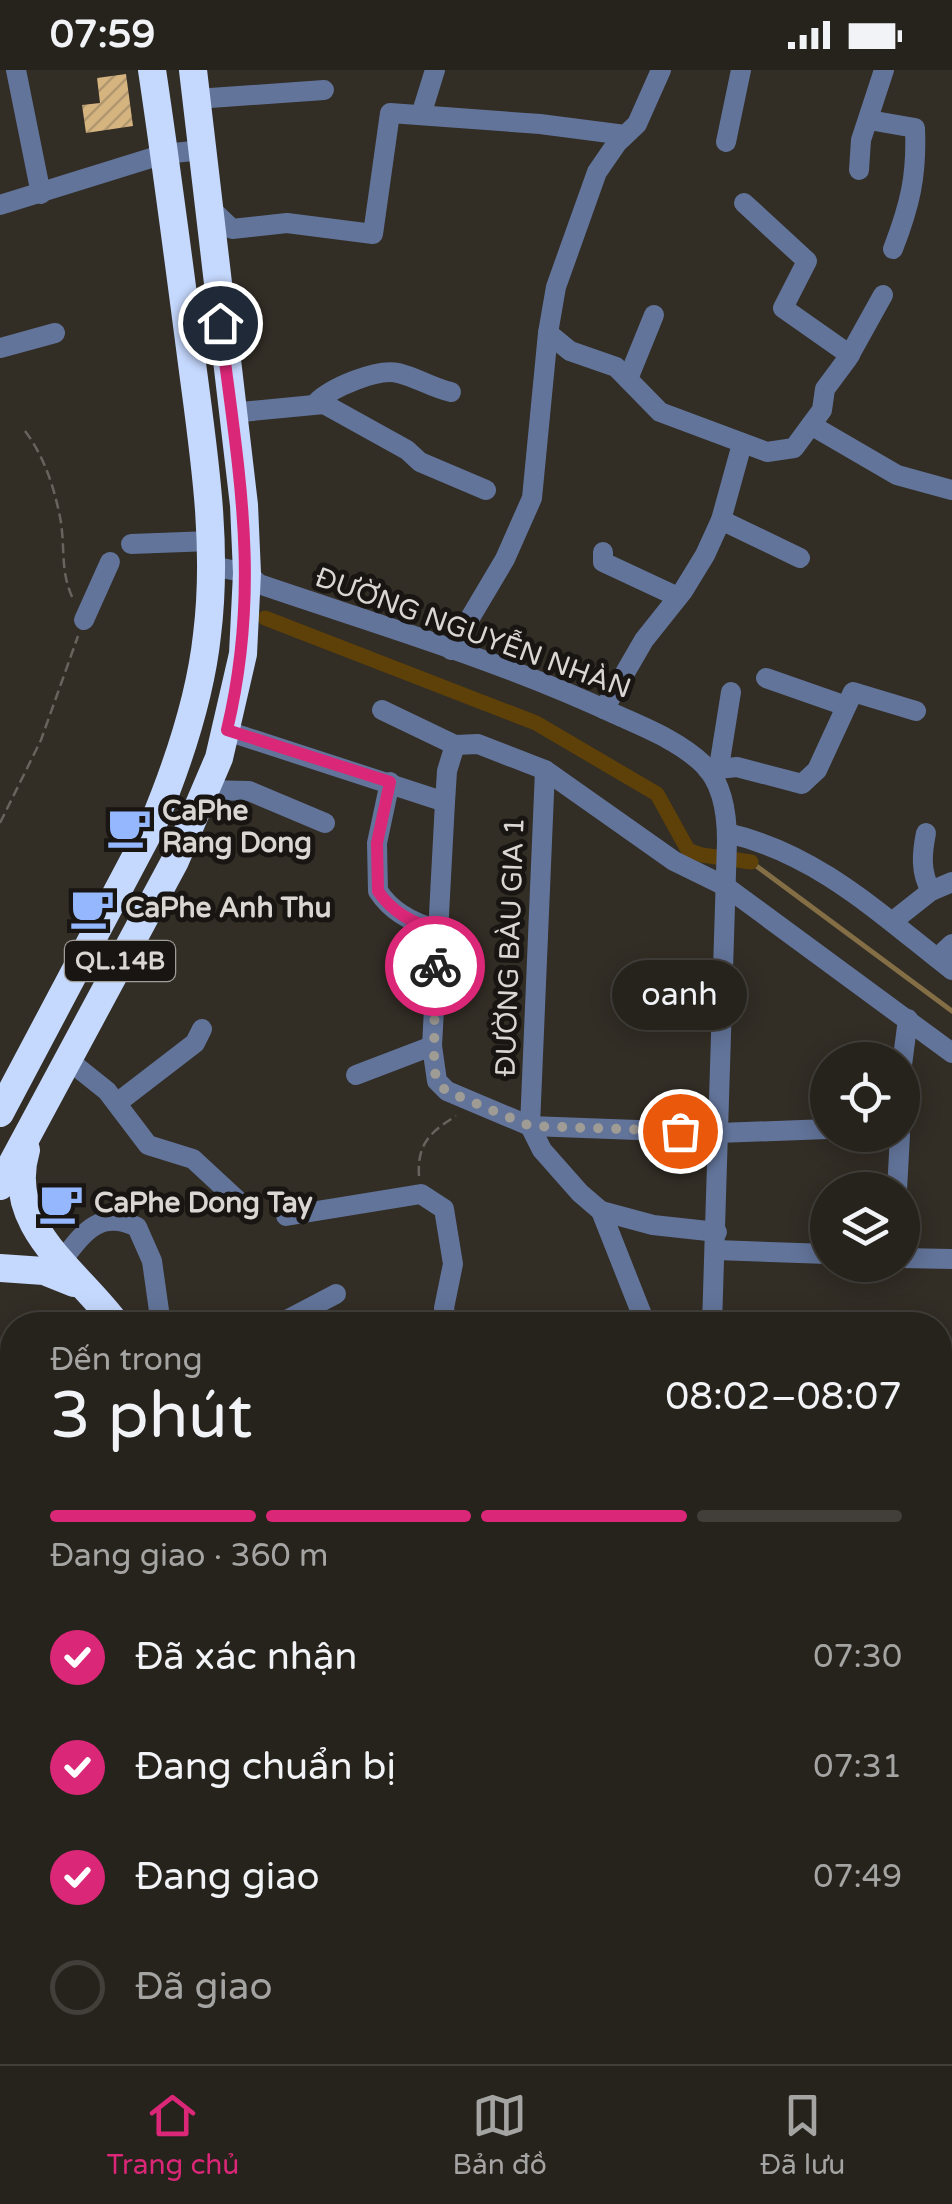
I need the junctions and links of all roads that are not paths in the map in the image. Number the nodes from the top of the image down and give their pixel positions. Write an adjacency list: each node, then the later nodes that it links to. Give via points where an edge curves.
1 (16, 70): 17 (street)
2 (152, 70): 15 (highway, QL.14B)
3 (193, 70): 9 (highway, QL.14B)
4 (435, 70): 10 (street)
5 (661, 70): 12 (street, via 637,124)
6 (740, 70): 13 (street)
7 (884, 70): 11 (street)
8 (324, 90): 9 (street)
9 (196, 99): 14 (highway, QL.14B)
10 (421, 115): 12 (street); 20 (street, via 390,112 374,234 287,224 232,229)
11 (869, 120): 16 (street); 21 (street, via 915,128 916,174)
12 (625, 135): 25 (street, via 597,172 556,287)
13 (726, 142)
14 (202, 150): 15 (street); 20 (highway, QL.14B)
15 (164, 154): 17 (street); 39 (highway, QL.14B, via 207,476)
16 (859, 170)
17 (41, 194): 19 (street)
18 (744, 203): 27 (street, via 807,261 782,308)
19 (0, 206)
20 (210, 208): 31 (highway, QL.14B)
21 (893, 250)
22 (883, 295): 27 (street)
23 (654, 315): 28 (street)
24 (55, 333): 26 (street)
25 (548, 333): 28 (street); 45 (street, via 532,498)
26 (0, 348)
27 (850, 355): 32 (street, via 825,389)
28 (628, 379): 33 (street, via 660,412)
29 (451, 392): 30 (street, via 379,372 328,390)
30 (317, 402): 31 (street); 34 (street, via 420,462)
31 (231, 413): 42 (highway, QL.14B)
32 (811, 425): 33 (street, via 794,448 767,452); 35 (street, via 897,475)
33 (742, 444): 36 (street)
34 (486, 490)
35 (952, 490)
36 (721, 520): 40 (street); 43 (street)
37 (131, 544): 39 (street, ĐƯỜNG NGUYỄN NHÀN)
38 (603, 552): 43 (street, via 603,562)
39 (211, 554): 42 (street, ĐƯỜNG NGUYỄN NHÀN); 76 (highway, QL.14B, via 199,684 172,778)
40 (800, 558)
41 (110, 562): 44 (street)
42 (247, 573): 45 (street, ĐƯỜNG NGUYỄN NHÀN, via 260,584); 52 (highway, QL.14B, via 243,654)
43 (678, 597): 49 (street)
44 (84, 620)
45 (451, 650): 49 (street, ĐƯỜNG NGUYỄN NHÀN)
46 (766, 678): 48 (street)
47 (731, 692): 54 (street)
48 (849, 699): 51 (street); 54 (street, ĐƯỜNG NGUYỄN NHÀN, via 817,770 802,784 738,767)
49 (604, 709): 54 (street, ĐƯỜNG NGUYỄN NHÀN)
50 (382, 710): 53 (street)
51 (916, 711)
52 (227, 730): 56 (street); 57 (highway, QL.14B)
53 (454, 745): 55 (street, via 478,744); 58 (street)
54 (714, 768): 61 (street)
55 (545, 770): 62 (street, via 674,861); 78 (street, ĐƯỜNG BÀU GIA 1)
56 (390, 782): 58 (street); 66 (street, via 377,843 378,891 401,914)
57 (207, 790): 59 (street, via 250,791); 73 (highway, QL.14B)
58 (444, 802): 66 (street)
59 (325, 822)
60 (926, 833): 64 (street, via 921,856)
61 (726, 837): 62 (street); 65 (street, via 756,840 802,861)
62 (726, 879): 68 (street); 80 (street)
63 (952, 882): 64 (street)
64 (931, 890): 65 (street)
65 (893, 921): 67 (street)
66 (436, 929): 71 (street)
67 (947, 957)
68 (908, 1020): 70 (street); 72 (street)
69 (202, 1030): 75 (street, via 196,1043)
70 (905, 1042)
71 (432, 1046): 74 (street); 78 (street, via 437,1081 446,1091)
72 (952, 1053)
73 (67, 1059): 75 (street); 77 (highway, QL.14B)
74 (356, 1075)
75 (117, 1103): 82 (street, via 148,1145 193,1159)
76 (0, 1113)
77 (36, 1114): 81 (highway, QL.14B); 89 (highway, via 23,1159 22,1197)
78 (530, 1126): 80 (street); 83 (street, via 542,1150)
79 (810, 1130): 80 (street)
80 (718, 1133): 85 (street)
81 (0, 1186)
82 (248, 1209)
83 (602, 1211): 85 (street); 97 (street)
84 (286, 1216): 96 (street, via 421,1194 444,1209 454,1264)
85 (716, 1241): 86 (street); 98 (street)
86 (810, 1252)
87 (920, 1258): 88 (street)
88 (952, 1259)
89 (60, 1263): 91 (highway); 94 (street, via 96,1224 120,1219 137,1227 152,1262)
90 (0, 1268): 91 (highway, via 44,1271)
91 (89, 1291): 93 (highway)
92 (336, 1294): 95 (street)
93 (106, 1312)
94 (159, 1312)
95 (302, 1312)
96 (445, 1312)
97 (641, 1312)
98 (713, 1312)

